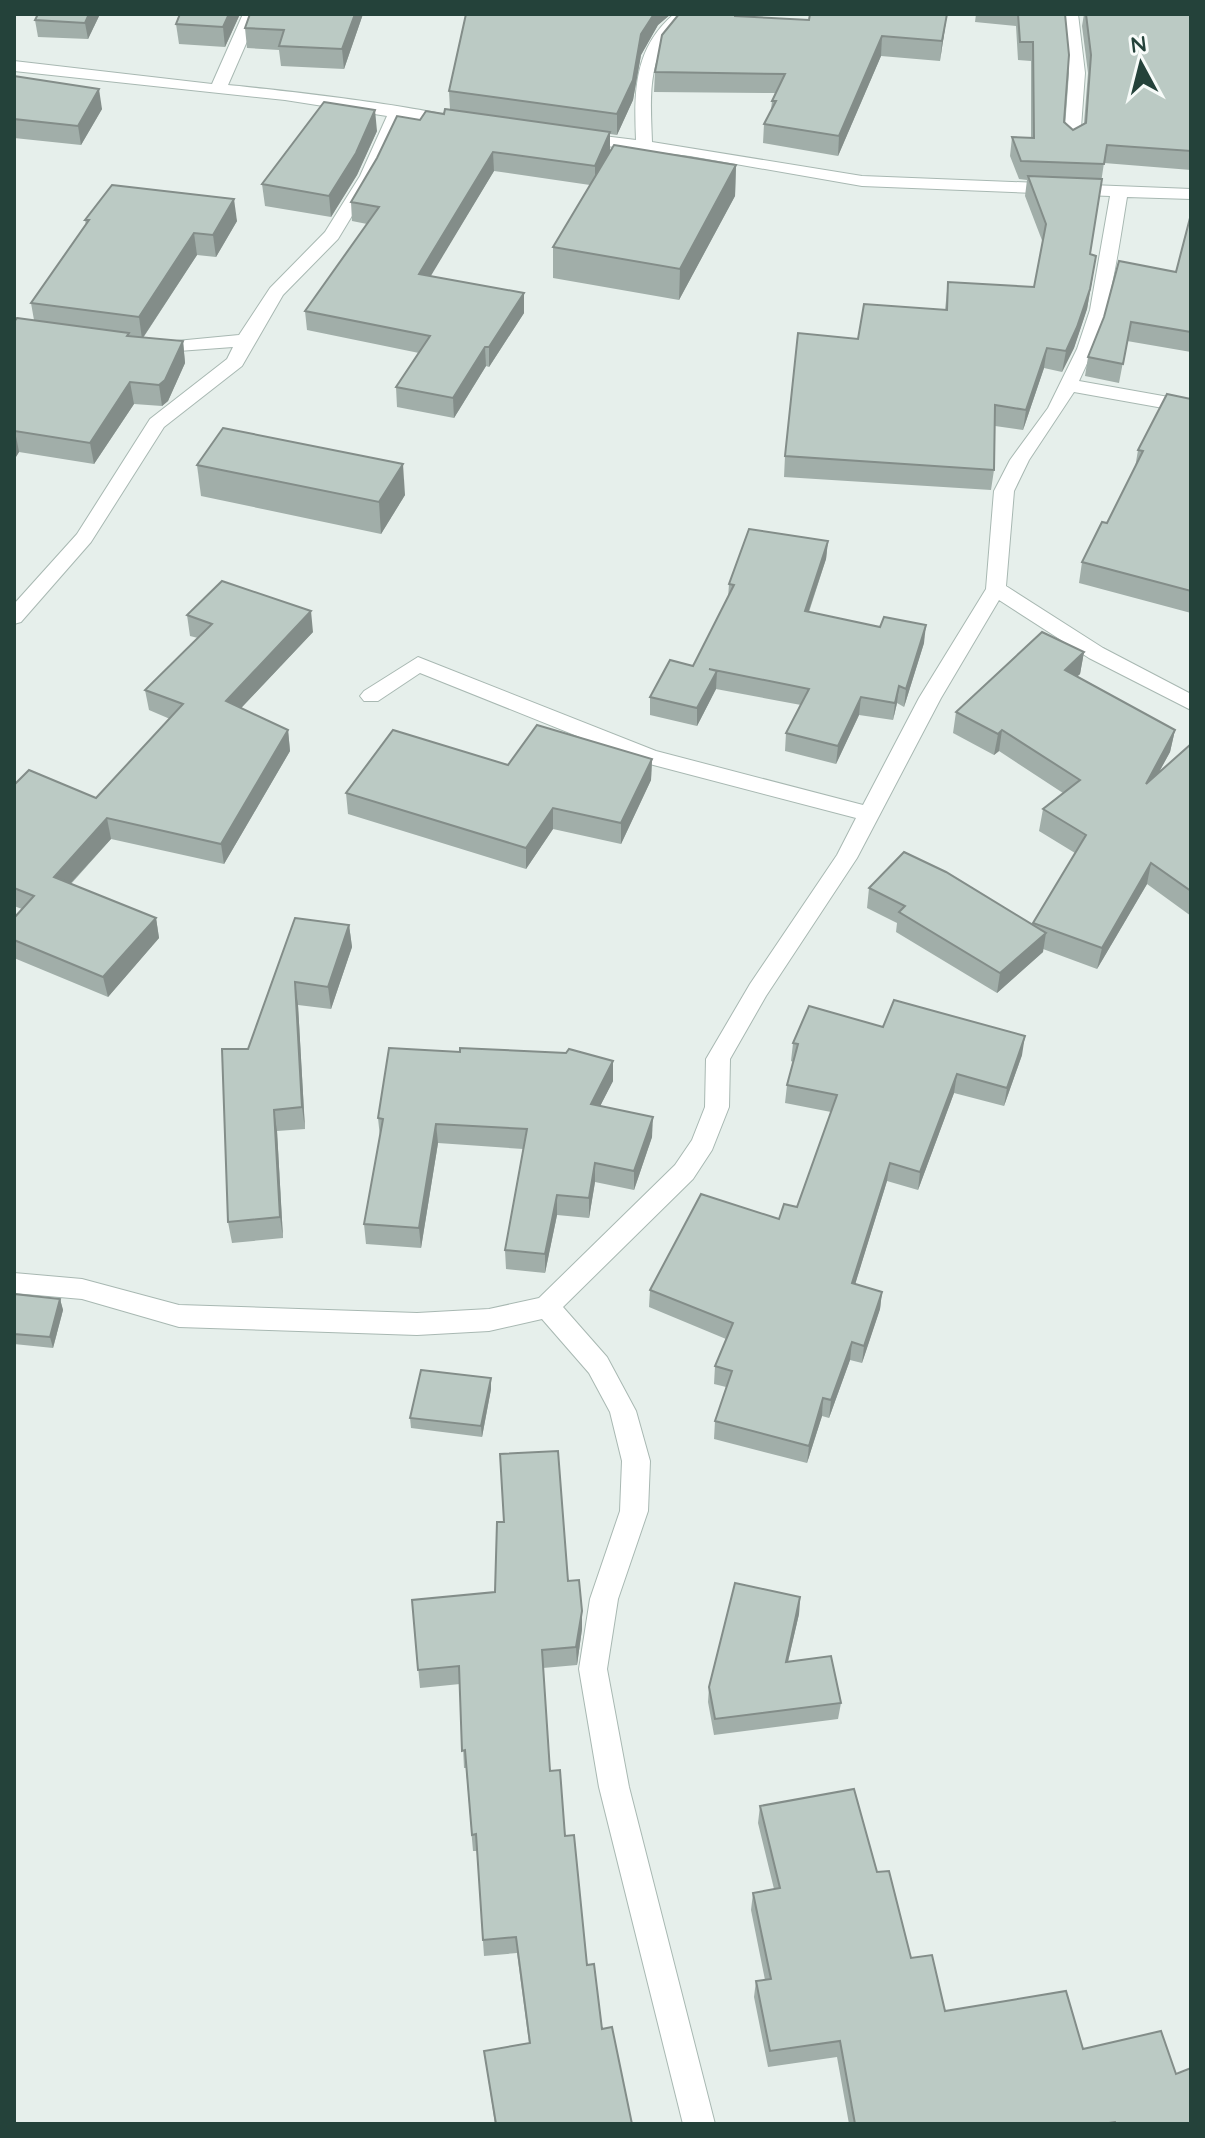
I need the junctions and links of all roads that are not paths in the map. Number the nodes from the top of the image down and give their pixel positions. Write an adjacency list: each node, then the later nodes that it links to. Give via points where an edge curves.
1 (251, 14): 5 (street)
2 (683, 14): 10 (street, via 665,27 649,52)
3 (1070, 14): 9 (street, via 1077,73)
4 (14, 66): 5 (street)
5 (218, 89): 6 (street)
6 (397, 112): 7 (street); 13 (street, via 368,176 332,235 276,292)
7 (469, 124)
8 (556, 137): 10 (street)
9 (1072, 141)
10 (644, 145): 11 (street, via 862,181)
11 (1119, 191): 12 (street); 15 (street, via 1099,310)
12 (1191, 194)
13 (245, 340): 14 (street); 18 (street, via 235,362 157,423 84,538)
14 (133, 346)
15 (1069, 385): 16 (street); 17 (street, via 1004,491)
16 (1191, 407)
17 (996, 589): 20 (street, via 1096,653); 21 (street, via 930,698)
18 (14, 617)
19 (371, 696): 21 (street, via 418,664 650,757)
20 (1191, 703)
21 (870, 814): 23 (street, via 718,1059 717,1107 684,1172)
22 (14, 1283): 23 (street, via 82,1289 179,1316 417,1324 489,1320)
23 (547, 1307): 24 (street, via 598,1365 623,1411 636,1461 634,1511 604,1599 593,1669 614,1787)
24 (699, 2124)

